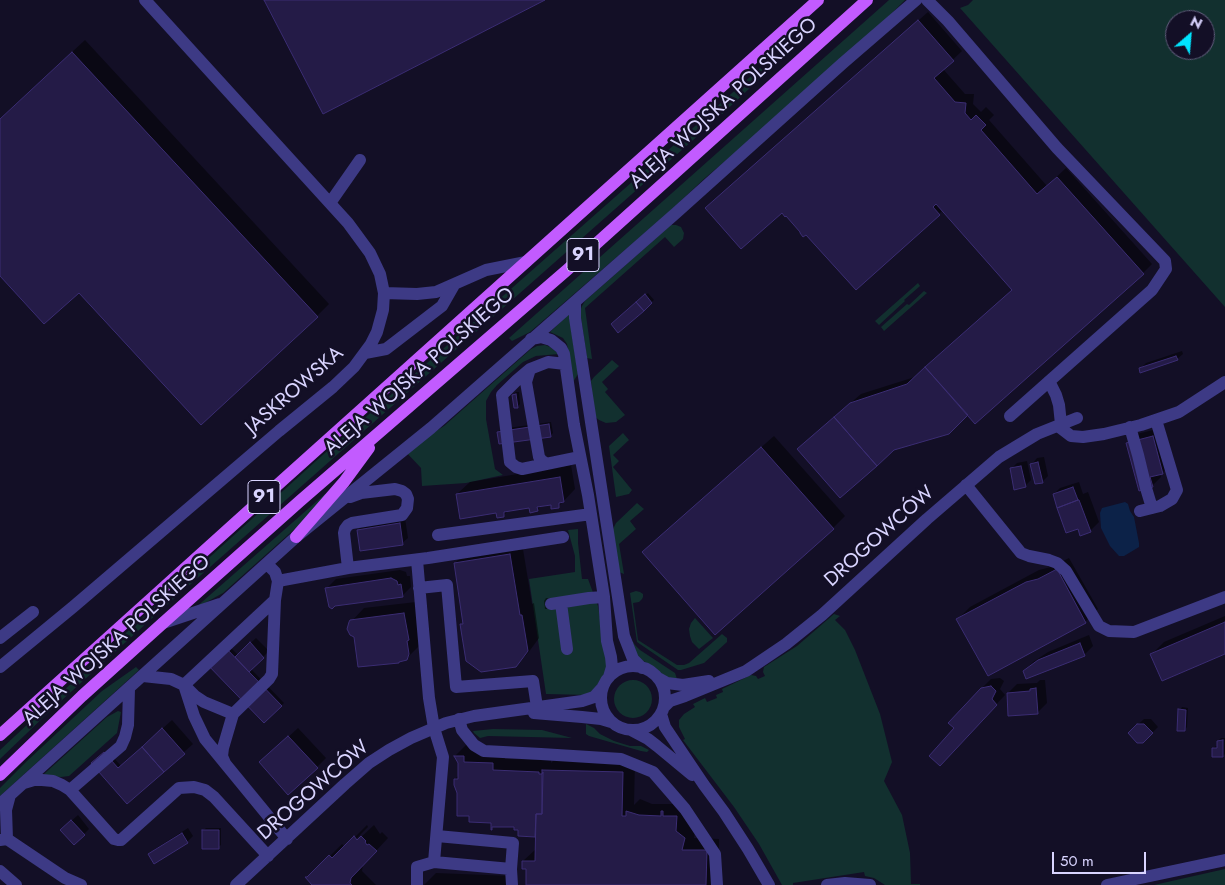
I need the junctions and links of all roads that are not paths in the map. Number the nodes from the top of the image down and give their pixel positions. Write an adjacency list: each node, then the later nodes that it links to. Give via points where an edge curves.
1 (145, 0): 8 (street, JASKROWSKA)
2 (818, 0): 6 (main road, ALEJA WOJSKA POLSKIEGO / 91)
3 (867, 0): 23 (main road, ALEJA WOJSKA POLSKIEGO / 91, via 582,257)
4 (916, 0): 12 (street)
5 (927, 0): 17 (street, via 1057,148 1165,261 1166,269 1152,290)
6 (808, 5): 9 (main road, ALEJA WOJSKA POLSKIEGO / 91)
7 (360, 160): 8 (street)
8 (330, 203): 11 (street, JASKROWSKA, via 370,253 380,274)
9 (526, 262): 10 (street, via 486,270); 62 (main road, ALEJA WOJSKA POLSKIEGO / 91)
10 (454, 285): 11 (street, via 436,292); 14 (street, via 442,306 386,349)
11 (384, 294): 14 (street, JASKROWSKA, via 380,322)
12 (575, 302): 13 (street); 47 (street, via 624,636 633,659)
13 (531, 339): 15 (street, via 546,338 556,344 564,354); 28 (street, via 431,428)
14 (365, 353): 46 (street, JASKROWSKA, via 333,387)
15 (565, 364): 16 (street, via 548,362); 25 (street)
16 (530, 369): 26 (street, via 526,382 540,457); 26 (street, via 502,394 510,462 522,469)
17 (1049, 381): 19 (street); 22 (street, via 1059,405)
18 (1225, 382): 21 (street, via 1180,412)
19 (1010, 416)
20 (1077, 418): 22 (street, DROGOWCÓW)
21 (1156, 420): 24 (street); 24 (street, via 1176,490 1172,499 1160,506 1146,509 1146,488)
22 (1060, 425): 24 (street, via 1071,436 1083,437); 27 (street, DROGOWCÓW, via 999,457)
23 (386, 426): 31 (main road, via 344,482); 43 (main road, ALEJA WOJSKA POLSKIEGO / 91)
24 (1130, 428)
25 (580, 457): 26 (street); 29 (street)
26 (547, 464)
27 (966, 485): 39 (street, via 1021,553 1057,563 1066,572 1100,626 1109,630 1134,632); 50 (street, DROGOWCÓW, via 822,615 767,657)
28 (343, 500): 31 (street); 35 (street, via 361,493 395,489 406,494 408,499 402,515 348,525 344,533)
29 (591, 514): 30 (street); 38 (street)
30 (438, 535)
31 (296, 537): 34 (street)
32 (563, 537): 33 (street)
33 (417, 560): 35 (street); 37 (street)
34 (267, 564): 36 (street); 41 (street)
35 (348, 568): 36 (street)
36 (278, 581): 40 (street)
37 (419, 588): 54 (street, via 447,585 456,687 533,681); 60 (street)
38 (604, 597): 45 (street, via 556,604); 51 (street, via 612,667)
39 (1225, 597)
40 (275, 600): 52 (street); 57 (street, via 272,674)
41 (225, 602): 43 (street); 48 (street)
42 (33, 612): 44 (street)
43 (163, 623): 64 (main road, ALEJA WOJSKA POLSKIEGO / 91)
44 (0, 638)
45 (567, 649)
46 (0, 667)
47 (642, 668): 49 (street); 51 (street, via 630,666 618,670)
48 (142, 676): 52 (street, via 171,679); 53 (street)
49 (658, 678): 50 (street, DROGOWCÓW, via 683,685); 56 (street, via 665,697)
50 (729, 678): 56 (street, DROGOWCÓW, via 670,701)
51 (606, 682): 54 (street, DROGOWCÓW, via 594,697); 59 (street, via 601,700)
52 (184, 685): 57 (street, via 204,702); 63 (street, via 205,740)
53 (129, 689): 65 (street); 67 (street, via 128,725 121,746)
54 (536, 707): 55 (street, DROGOWCÓW)
55 (510, 711): 58 (street, DROGOWCÓW); 59 (street, DROGOWCÓW)
56 (662, 711): 61 (street, via 653,723 643,729); 66 (street, via 665,727)
57 (233, 714): 63 (street, via 223,748)
58 (459, 719): 60 (street, DROGOWCÓW); 84 (street, via 465,735 484,751 621,759 653,772 685,809 715,854)
59 (611, 722): 61 (street)
60 (434, 728): 70 (street, via 443,757); 72 (street, DROGOWCÓW, via 369,763)
61 (631, 730): 66 (street, via 648,739)
62 (0, 736)
63 (225, 763): 72 (street)
64 (0, 775)
65 (24, 783): 67 (street, via 53,781); 68 (street)
66 (704, 785): 85 (street)
67 (70, 790): 73 (street, via 118,840 179,788 205,790)
68 (10, 795): 69 (street); 71 (street)
69 (0, 804)
70 (437, 836): 75 (street); 76 (street, via 513,843)
71 (4, 839): 78 (street)
72 (287, 839): 73 (street, DROGOWCÓW)
73 (268, 856): 81 (street, DROGOWCÓW)
74 (1225, 860): 88 (street)
75 (434, 862): 76 (street); 82 (street, via 416,867)
76 (511, 869): 83 (street)
77 (0, 872): 79 (street)
78 (68, 882): 80 (street)
79 (16, 885)
80 (81, 885)
81 (236, 885)
82 (417, 885)
83 (512, 885)
84 (717, 885)
85 (769, 885)
86 (827, 885): 87 (street)
87 (870, 885)
88 (1107, 885)

